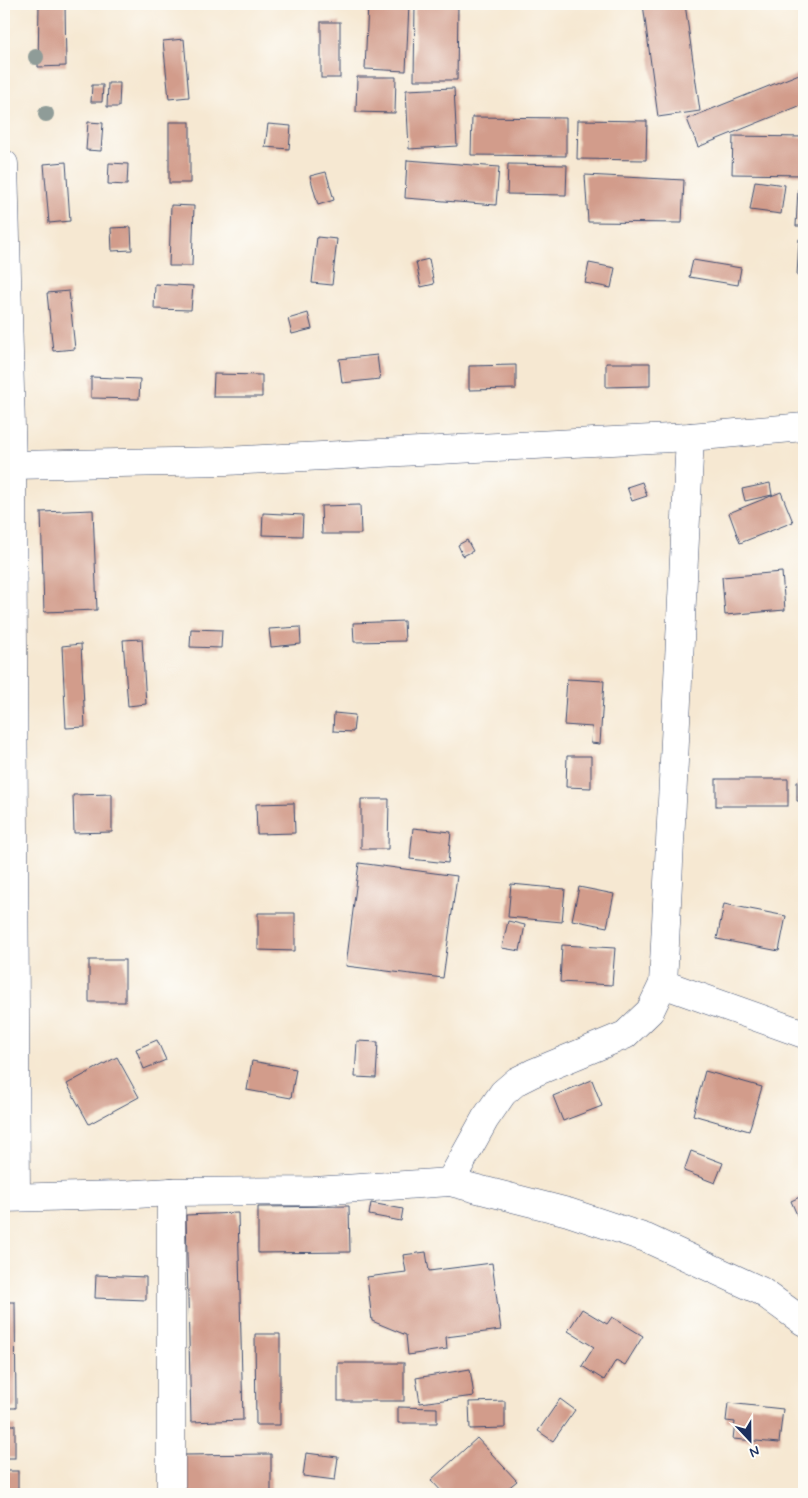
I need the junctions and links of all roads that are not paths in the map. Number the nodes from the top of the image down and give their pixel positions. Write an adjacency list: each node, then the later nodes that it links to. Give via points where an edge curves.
1 (4, 164): 4 (street)
2 (804, 426): 3 (street)
3 (690, 437): 4 (street, via 226,461); 5 (street)
4 (12, 465): 9 (street)
5 (663, 984): 6 (street); 7 (street, via 650,1010 625,1035 533,1073 503,1093)
6 (804, 1034)
7 (450, 1182): 8 (street, via 314,1191); 10 (street, via 568,1212 646,1238 760,1291)
8 (171, 1192): 9 (street); 11 (street)
9 (10, 1198)
10 (804, 1322)
11 (171, 1494)

